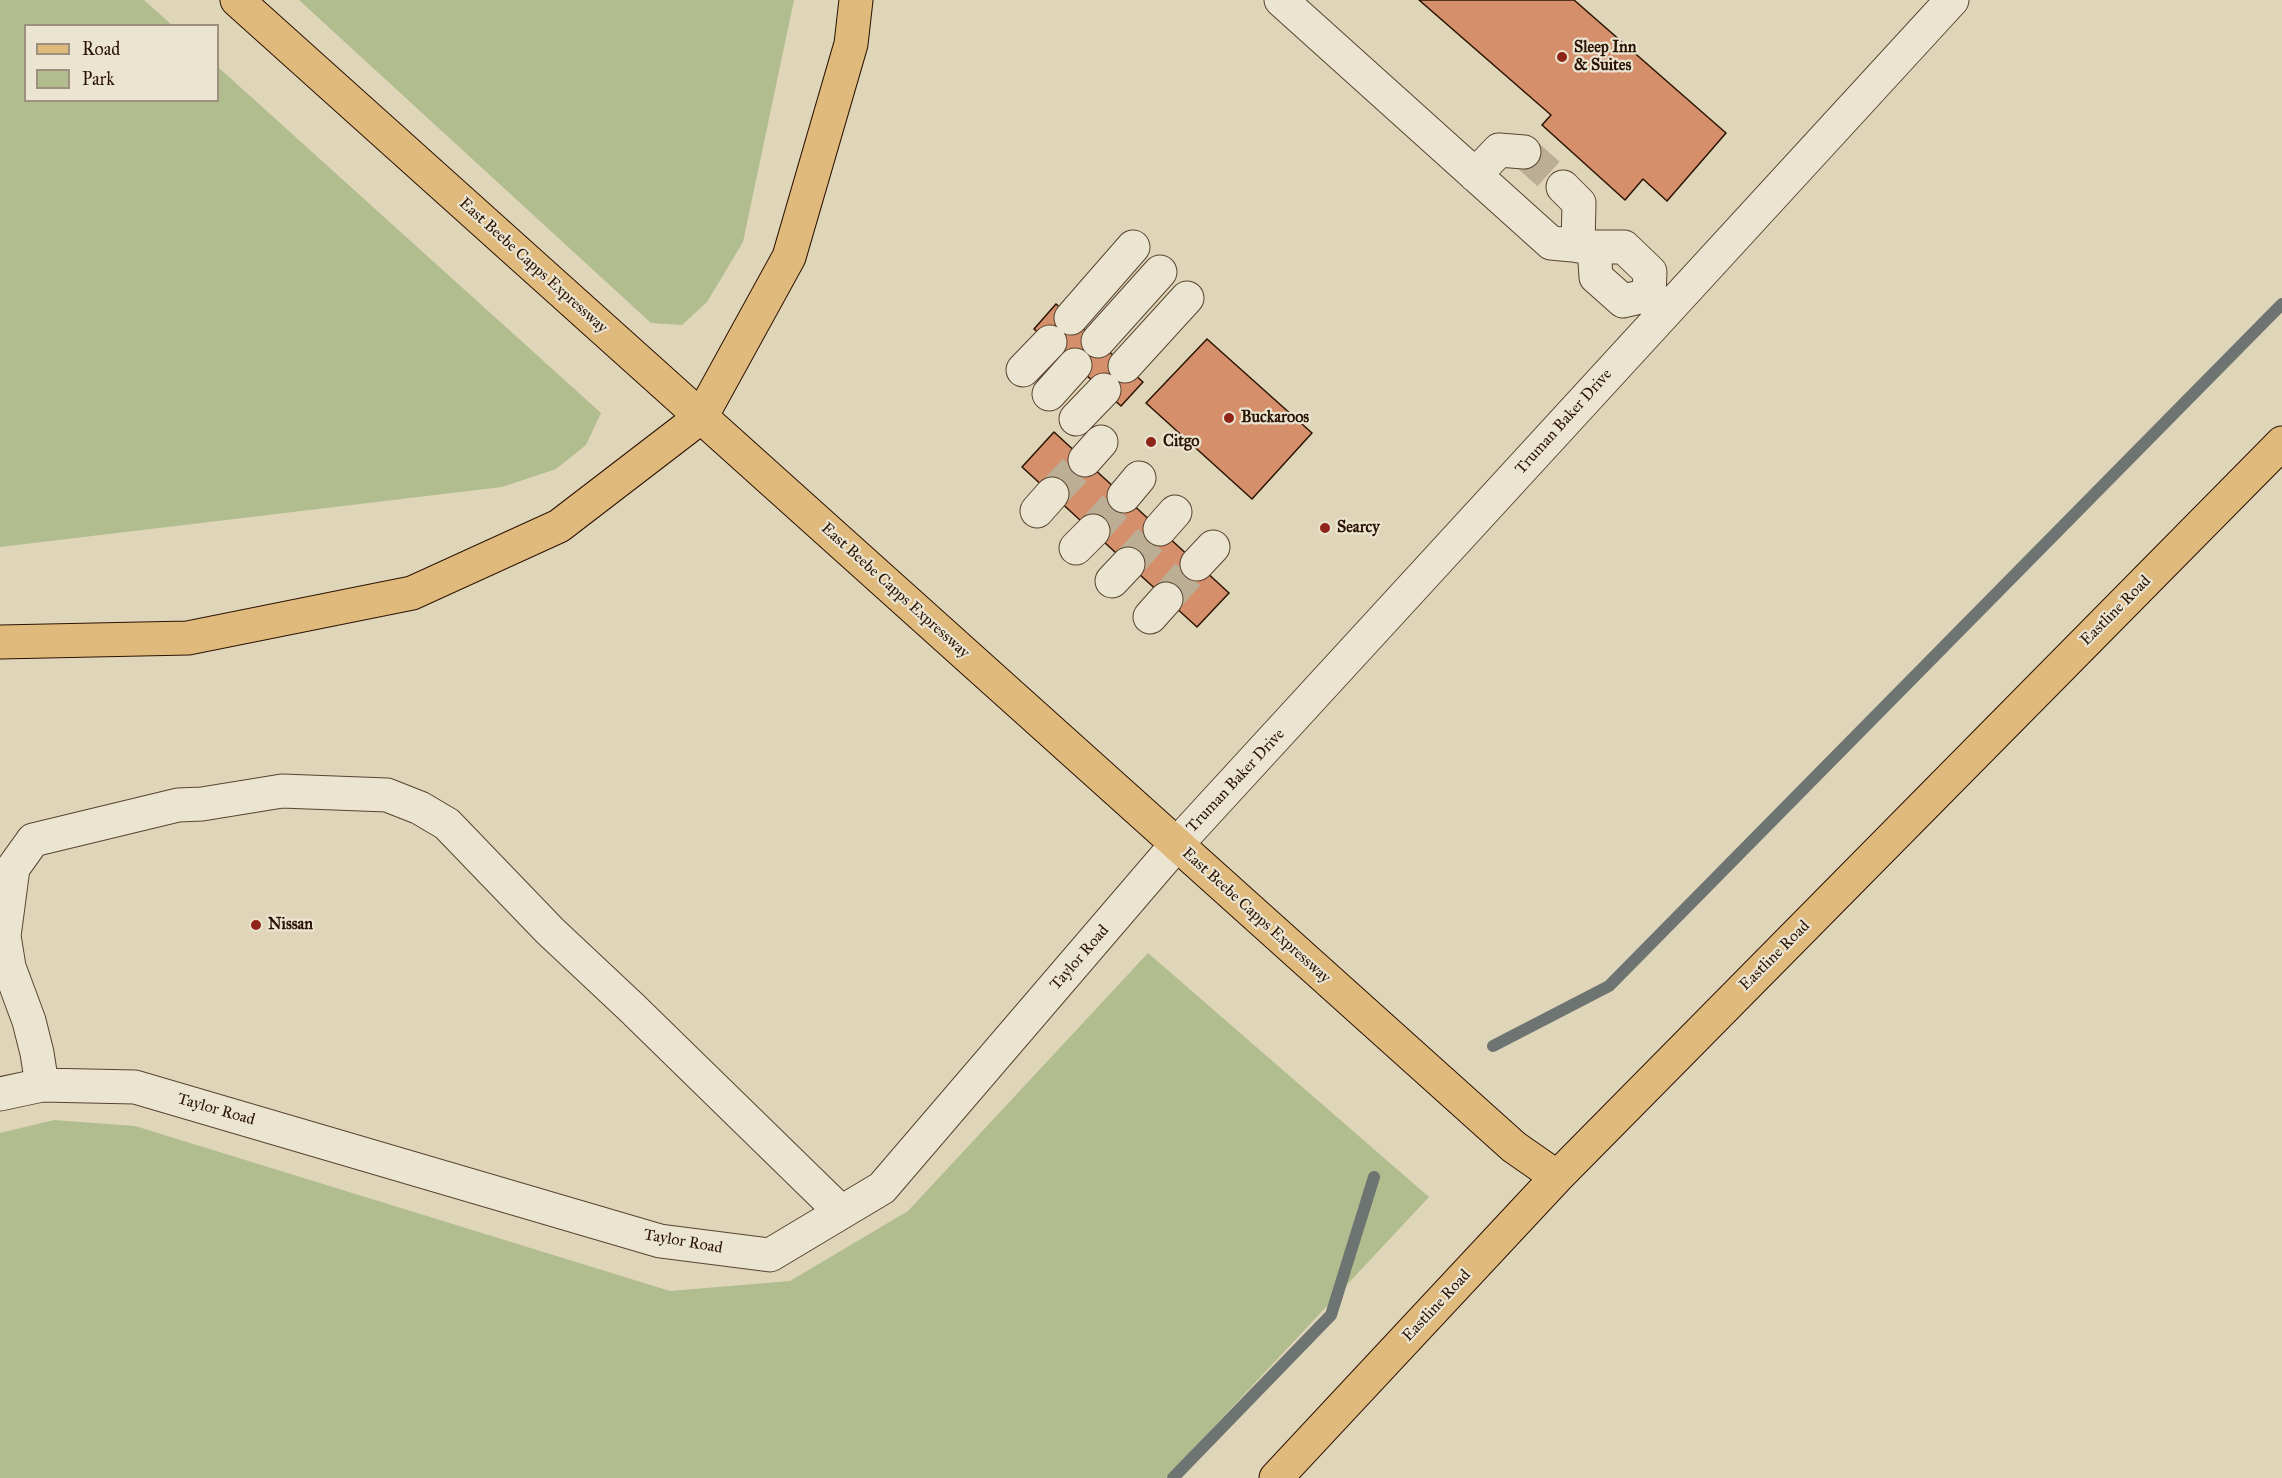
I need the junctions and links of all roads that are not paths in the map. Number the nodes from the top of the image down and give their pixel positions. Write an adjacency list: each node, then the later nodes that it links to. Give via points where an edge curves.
1 (237, 0): 21 (main road, East Beebe Capps Expressway)
2 (855, 0): 21 (main road, via 851,44 789,257)
3 (1281, 0): 6 (street)
4 (1952, 0): 12 (street, Truman Baker Drive)
5 (1524, 152): 6 (street, via 1499,150)
6 (1475, 175): 8 (street, via 1551,243)
7 (1563, 187): 8 (street, via 1579,203)
8 (1586, 247): 12 (street, via 1624,247 1650,272)
9 (1134, 248): 13 (street)
10 (1160, 272): 14 (street)
11 (1187, 298): 17 (street)
12 (1658, 303): 25 (street, Truman Baker Drive)
13 (1071, 318)
14 (1098, 341)
15 (1050, 342): 18 (street)
16 (1075, 365): 20 (street)
17 (1125, 366)
18 (1023, 370)
19 (1104, 390): 22 (street)
20 (1049, 394)
21 (701, 417): 24 (main road, via 559,526 412,593 188,638); 25 (main road, East Beebe Capps Expressway)
22 (1076, 419)
23 (2282, 443): 28 (main road, Eastline Road)
24 (0, 642)
25 (1176, 845): 28 (main road, East Beebe Capps Expressway, via 1514,1147); 29 (street, Taylor Road, via 882,1188)
26 (42, 1085): 27 (street, Taylor Road); 29 (street, Taylor Road, via 135,1087 660,1241 770,1255); 29 (street, via 29,1021 9,967 4,936 13,868 33,840 178,805 282,791 387,795 447,824 550,932)
27 (0, 1094)
28 (1557, 1177): 30 (main road, Eastline Road)
29 (841, 1212)
30 (1276, 1478)

